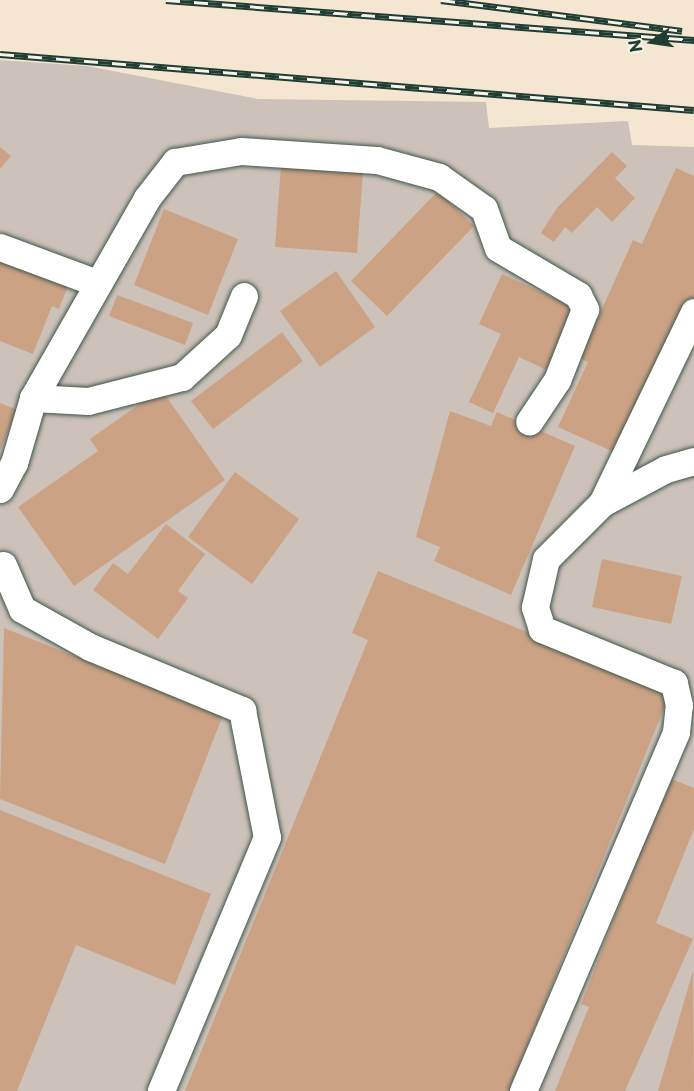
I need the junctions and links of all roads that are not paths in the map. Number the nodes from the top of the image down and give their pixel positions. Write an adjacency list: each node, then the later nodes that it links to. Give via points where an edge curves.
1 (0, 247): 2 (lane)
2 (97, 283): 5 (lane); 6 (lane, via 175,162 273,151 377,160 439,177 484,208 498,248 578,295 585,309 557,380)
3 (244, 296): 5 (lane, via 228,335 182,376 88,401)
4 (694, 312): 9 (lane)
5 (33, 398): 8 (lane, via 14,463)
6 (529, 422)
7 (694, 461): 9 (lane, via 666,468)
8 (0, 489)
9 (602, 503): 12 (lane, via 546,559 535,607 542,629 674,683 679,705 676,732)
10 (3, 565): 11 (lane, via 22,609 90,647 242,710 267,837)
11 (161, 1091)
12 (523, 1091)

